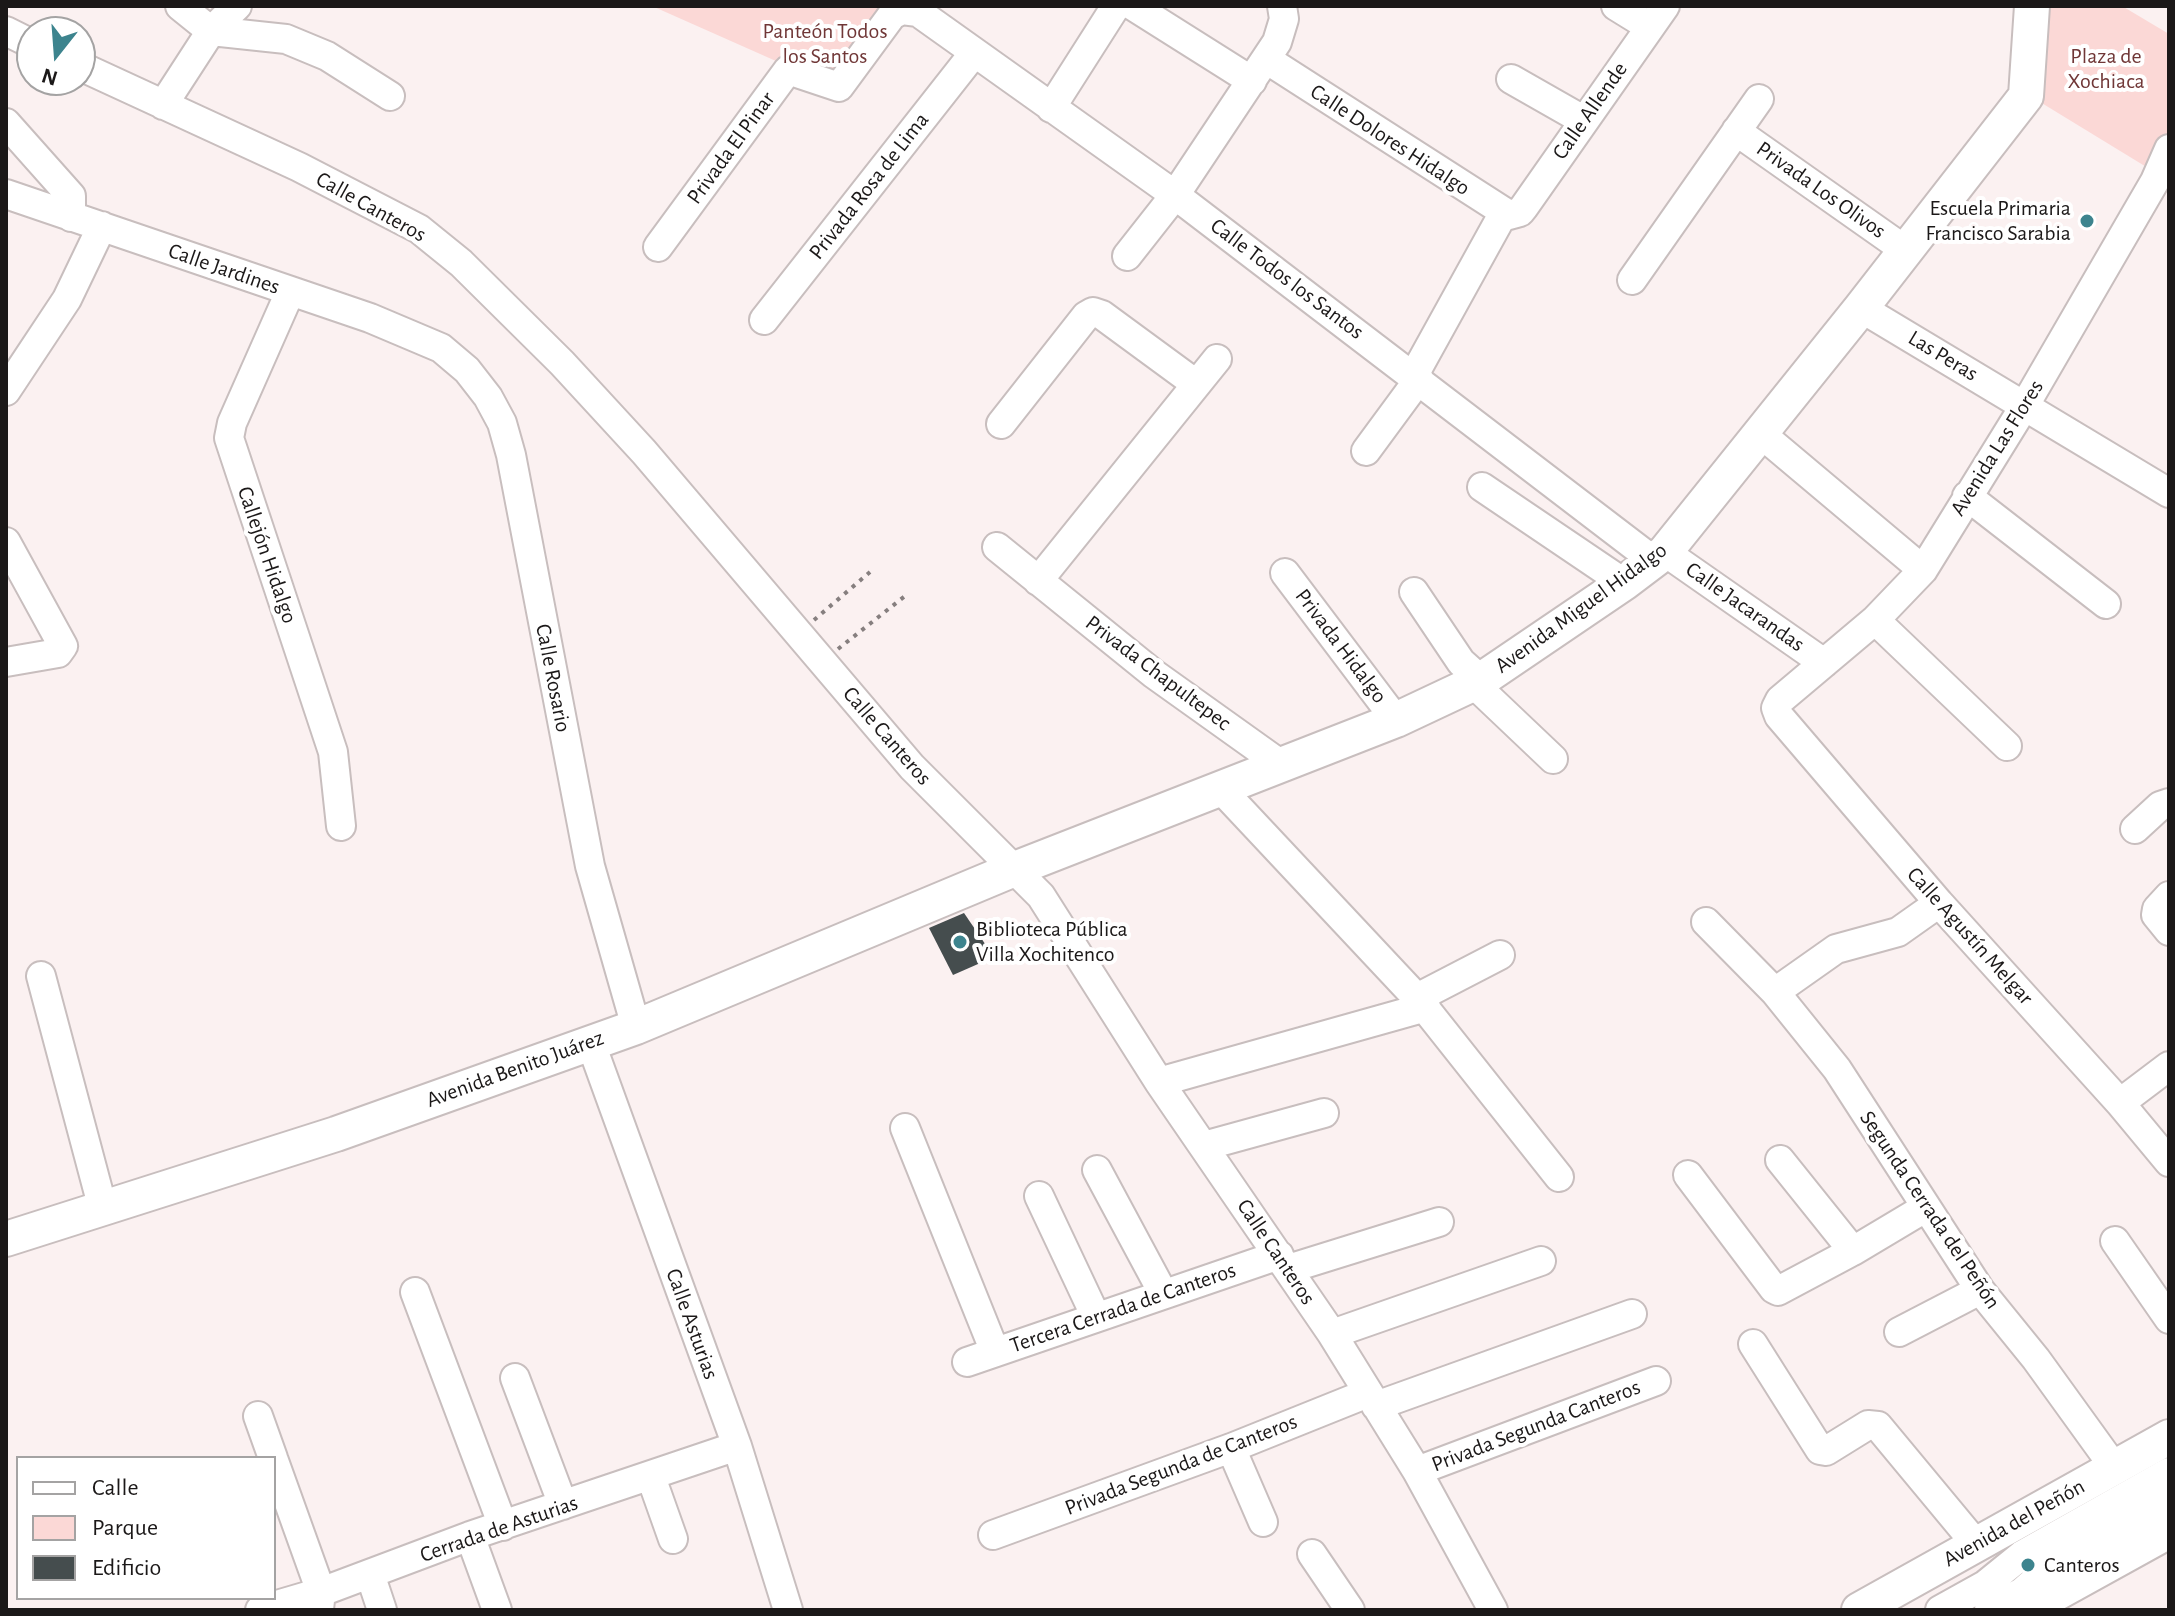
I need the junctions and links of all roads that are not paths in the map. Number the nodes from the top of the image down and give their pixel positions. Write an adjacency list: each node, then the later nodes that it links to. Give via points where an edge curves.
1 (180, 6): 10 (street)
2 (237, 6): 10 (street)
3 (1116, 6): 18 (street)
4 (1133, 6): 12 (street, Calle Dolores Hidalgo)
5 (1282, 6): 12 (street, via 1282,29)
6 (1616, 6): 9 (street)
7 (2032, 6): 30 (main road, Avenida Miguel Hidalgo, via 2027,93)
8 (920, 9): 11 (street, Calle Todos los Santos); 29 (street, Privada El Pinar, via 892,15 839,87 788,70)
9 (1657, 16): 19 (street, Calle Allende)
10 (211, 31): 15 (street, via 286,39 327,56); 17 (street)
11 (974, 53): 18 (street, Calle Todos los Santos); 35 (street, Privada Rosa de Lima)
12 (1259, 70): 25 (street); 26 (street, Calle Dolores Hidalgo)
13 (96, 74): 17 (street, Calle Canteros)
14 (1511, 79): 19 (street)
15 (390, 96)
16 (1759, 99): 21 (street, Privada Los Olivos)
17 (163, 105): 70 (street, Calle Canteros, via 419,229 461,263 644,452 912,767)
18 (1051, 108): 25 (street, Calle Todos los Santos)
19 (1583, 120): 26 (street, Calle Allende, via 1524,207)
20 (6, 123): 27 (street, via 71,196)
21 (1736, 131): 30 (street, Privada Los Olivos); 32 (street, Privada Los Olivos)
22 (2169, 149): 23 (street, Avenida Las Flores)
23 (2162, 186): 41 (street, Avenida Las Flores)
24 (6, 194): 27 (street, Calle Jardines)
25 (1175, 195): 31 (street); 38 (street, Calle Todos los Santos)
26 (1509, 214): 38 (street, Calle Allende)
27 (71, 217): 28 (street, Calle Jardines)
28 (102, 226): 33 (street, Calle Jardines); 40 (street, via 67,299)
29 (658, 247)
30 (1905, 250): 34 (main road, Avenida Miguel Hidalgo)
31 (1127, 256)
32 (1632, 280)
33 (290, 292): 36 (street, Calle Jardines); 68 (street, Callejón Hidalgo, via 229,438 333,752)
34 (1861, 308): 41 (street, Las Peras); 43 (main road, Avenida Miguel Hidalgo)
35 (764, 320)
36 (441, 348): 79 (street, Calle Rosario, via 467,370 502,423 590,866)
37 (1217, 359): 39 (street)
38 (1416, 377): 44 (street, Calle Allende); 50 (street, Calle Todos los Santos)
39 (1196, 384): 42 (street, via 1093,312); 53 (street)
40 (6, 391)
41 (2025, 405): 46 (street, Las Peras); 47 (street, Avenida Las Flores)
42 (1001, 424)
43 (1760, 433): 50 (main road, Avenida Miguel Hidalgo); 51 (street)
44 (1366, 451)
45 (1482, 487): 54 (street)
46 (2169, 493)
47 (1967, 496): 51 (street, Avenida Las Flores); 56 (street)
48 (6, 542): 58 (street, via 63,646 58,653)
49 (997, 547): 53 (street, Privada Chapultepec)
50 (1660, 556): 54 (main road, Avenida Miguel Hidalgo); 59 (street, Calle Jacarandas)
51 (1923, 570): 57 (street, Avenida Las Flores)
52 (1285, 573): 62 (street, Privada Hidalgo)
53 (1038, 581): 65 (street, Privada Chapultepec, via 1154,674)
54 (1624, 583): 60 (main road, Avenida Miguel Hidalgo)
55 (1414, 592): 60 (street)
56 (2106, 604)
57 (1875, 620): 59 (street, Avenida Las Flores); 63 (street)
58 (6, 662)
59 (1824, 663): 61 (street, Avenida Las Flores)
60 (1477, 682): 62 (main road, Avenida Miguel Hidalgo); 64 (street)
61 (1776, 708): 72 (street, Calle Agustín Melgar)
62 (1396, 720): 65 (main road, Avenida Miguel Hidalgo)
63 (2007, 746)
64 (1553, 759)
65 (1280, 764): 66 (main road, Avenida Miguel Hidalgo)
66 (1220, 788): 70 (main road, Avenida Miguel Hidalgo); 78 (street)
67 (2169, 803): 69 (street)
68 (341, 826)
69 (2135, 829)
70 (1012, 870): 79 (main road, Avenida Benito Juárez); 82 (street, Calle Canteros, via 1041,896)
71 (2169, 896): 74 (street, via 2156,915)
72 (1939, 903): 77 (street, via 1898,932 1836,949); 83 (street, Calle Agustín Melgar)
73 (1706, 922): 77 (street, Segunda Cerrada del Peñón)
74 (2169, 931)
75 (1500, 955): 78 (street)
76 (41, 976): 94 (street)
77 (1775, 992): 93 (street, Segunda Cerrada del Peñón, via 1837,1069)
78 (1422, 1003): 82 (street); 91 (street)
79 (636, 1027): 80 (main road, Avenida Benito Juárez)
80 (590, 1041): 94 (main road, Avenida Benito Juárez, via 336,1134); 117 (street, Calle Asturias)
81 (2169, 1066): 83 (street)
82 (1159, 1082): 86 (street, Calle Canteros)
83 (2120, 1103): 87 (street, Calle Agustín Melgar)
84 (1324, 1113): 86 (street)
85 (905, 1128): 110 (street)
86 (1204, 1146): 100 (street, Calle Canteros)
87 (2166, 1152)
88 (1780, 1160): 98 (street)
89 (1097, 1170): 103 (street)
90 (1688, 1175): 98 (street, via 1776,1290)
91 (1559, 1177)
92 (1039, 1196): 105 (street)
93 (1925, 1208): 98 (street); 101 (street, Segunda Cerrada del Peñón)
94 (103, 1209): 96 (main road, Avenida Benito Juárez)
95 (1439, 1222): 100 (street, Tercera Cerrada de Canteros)
96 (6, 1239)
97 (2115, 1241): 106 (street)
98 (1853, 1251)
99 (1541, 1261): 108 (street)
100 (1284, 1262): 103 (street, Tercera Cerrada de Canteros); 108 (street, Calle Canteros)
101 (1980, 1290): 107 (street); 121 (street, Segunda Cerrada del Peñón)
102 (415, 1292): 128 (street)
103 (1163, 1293): 105 (street, Tercera Cerrada de Canteros)
104 (1632, 1314): 114 (street, Privada Segunda de Canteros)
105 (1096, 1317): 110 (street, Tercera Cerrada de Canteros)
106 (2169, 1319)
107 (1899, 1332)
108 (1332, 1334): 114 (street, Calle Canteros)
109 (1753, 1344): 133 (street, via 1820,1450 1868,1425 1878,1426)
110 (995, 1352): 111 (street, Tercera Cerrada de Canteros)
111 (967, 1362)
112 (515, 1378): 126 (street)
113 (1656, 1381): 122 (street, Privada Segunda Canteros)
114 (1372, 1399): 118 (street, Privada Segunda de Canteros); 122 (street, Calle Canteros)
115 (258, 1416): 119 (street)
116 (2169, 1437): 121 (main road, Avenida del Peñón)
117 (737, 1446): 124 (street, Cerrada de Asturias); 142 (street, Calle Asturias)
118 (1231, 1448): 127 (street); 130 (street, Privada Segunda de Canteros)
119 (273, 1456)
120 (276, 1466): 136 (street)
121 (2114, 1467): 133 (main road, Avenida del Peñón)
122 (1417, 1471): 138 (street, Calle Canteros)
123 (2169, 1472): 145 (street, via 2022,1555 1985,1585)
124 (651, 1477): 126 (street, Cerrada de Asturias); 132 (street)
125 (2169, 1502): 146 (street)
126 (563, 1505): 128 (street, Cerrada de Asturias)
127 (1263, 1522)
128 (503, 1526): 131 (street, Cerrada de Asturias)
129 (2169, 1531): 137 (main road)
130 (993, 1535)
131 (470, 1536): 135 (street, Cerrada de Asturias); 141 (street)
132 (673, 1539)
133 (1976, 1544): 144 (main road, Avenida del Peñón)
134 (1312, 1554): 143 (street)
135 (370, 1574): 136 (street, Cerrada de Asturias); 140 (street)
136 (320, 1601): 139 (street, Cerrada de Asturias)
137 (2061, 1602): 147 (main road)
138 (1491, 1609)
139 (260, 1610)
140 (382, 1610)
141 (497, 1610)
142 (788, 1610)
143 (1350, 1610)
144 (1859, 1610)
145 (1940, 1610)
146 (1989, 1610)
147 (2026, 1610)

